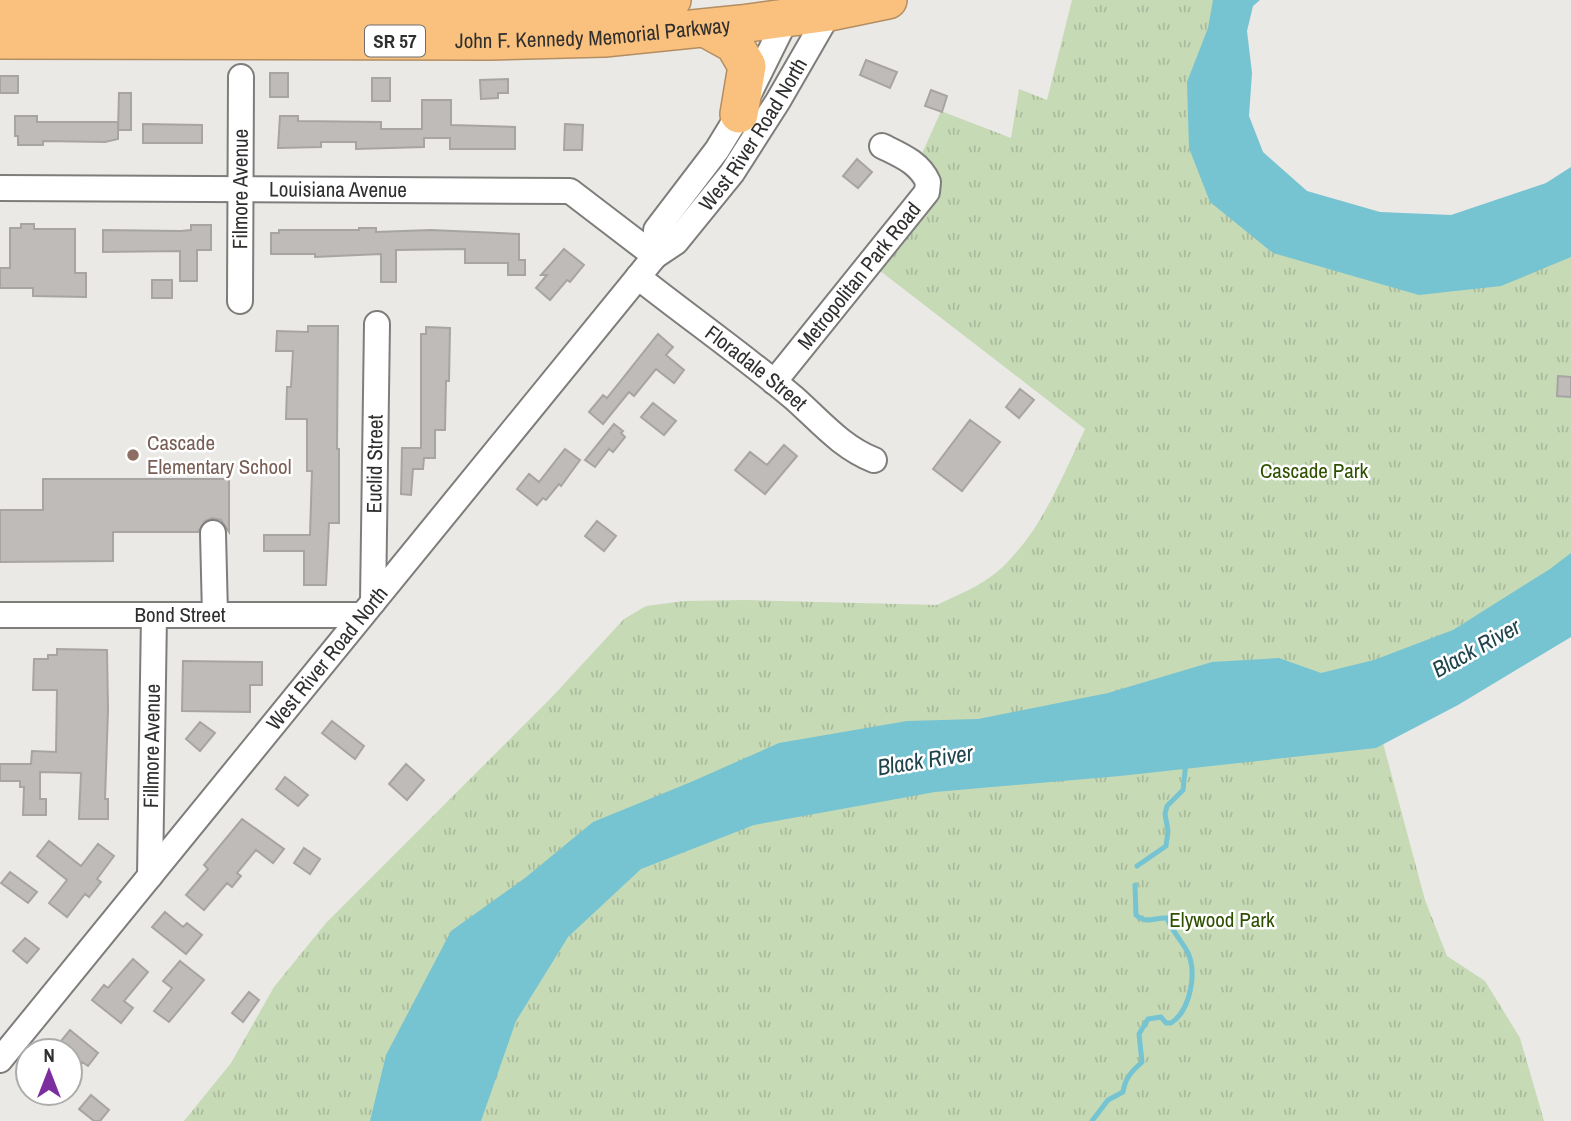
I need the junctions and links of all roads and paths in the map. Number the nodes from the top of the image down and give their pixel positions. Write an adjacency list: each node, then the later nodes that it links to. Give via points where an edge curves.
1 (672, 0): 4 (highway, John F. Kennedy Memorial Parkway / SR 57, via 431,10)
2 (888, 0): 3 (highway, John F. Kennedy Memorial Parkway / SR 57)
3 (833, 6): 5 (highway, John F. Kennedy Memorial Parkway / SR 57); 13 (street, West River Road North, via 732,173 676,242)
4 (0, 8)
5 (792, 9): 6 (highway, John F. Kennedy Memorial Parkway / SR 57); 9 (street, West River Road North)
6 (705, 28): 7 (highway, John F. Kennedy Memorial Parkway / SR 57, via 604,38 490,41); 9 (highway, via 734,44 747,66)
7 (0, 40)
8 (241, 77): 12 (street, Filmore Avenue)
9 (739, 114): 13 (street, West River Road North, via 656,230)
10 (882, 146): 17 (street, Metropolitan Park Road, via 919,168 928,182 927,192)
11 (0, 188): 12 (street, Louisiana Avenue)
12 (241, 189): 13 (street, Louisiana Avenue, via 570,191); 15 (street, Filmore Avenue)
13 (655, 256): 14 (street, West River Road North)
14 (638, 277): 17 (street, Floradale Street); 20 (street, West River Road North)
15 (240, 301)
16 (377, 324): 20 (street, Euclid Street)
17 (774, 382): 18 (street, Floradale Street, via 836,437)
18 (874, 460)
19 (213, 533): 23 (street)
20 (368, 609): 23 (street, Bond Street); 24 (street, West River Road North)
21 (0, 615): 22 (street, Bond Street)
22 (154, 615): 23 (street, Bond Street); 24 (street, Fillmore Avenue)
23 (215, 615)
24 (150, 876): 25 (street, West River Road North)
25 (0, 1060)

